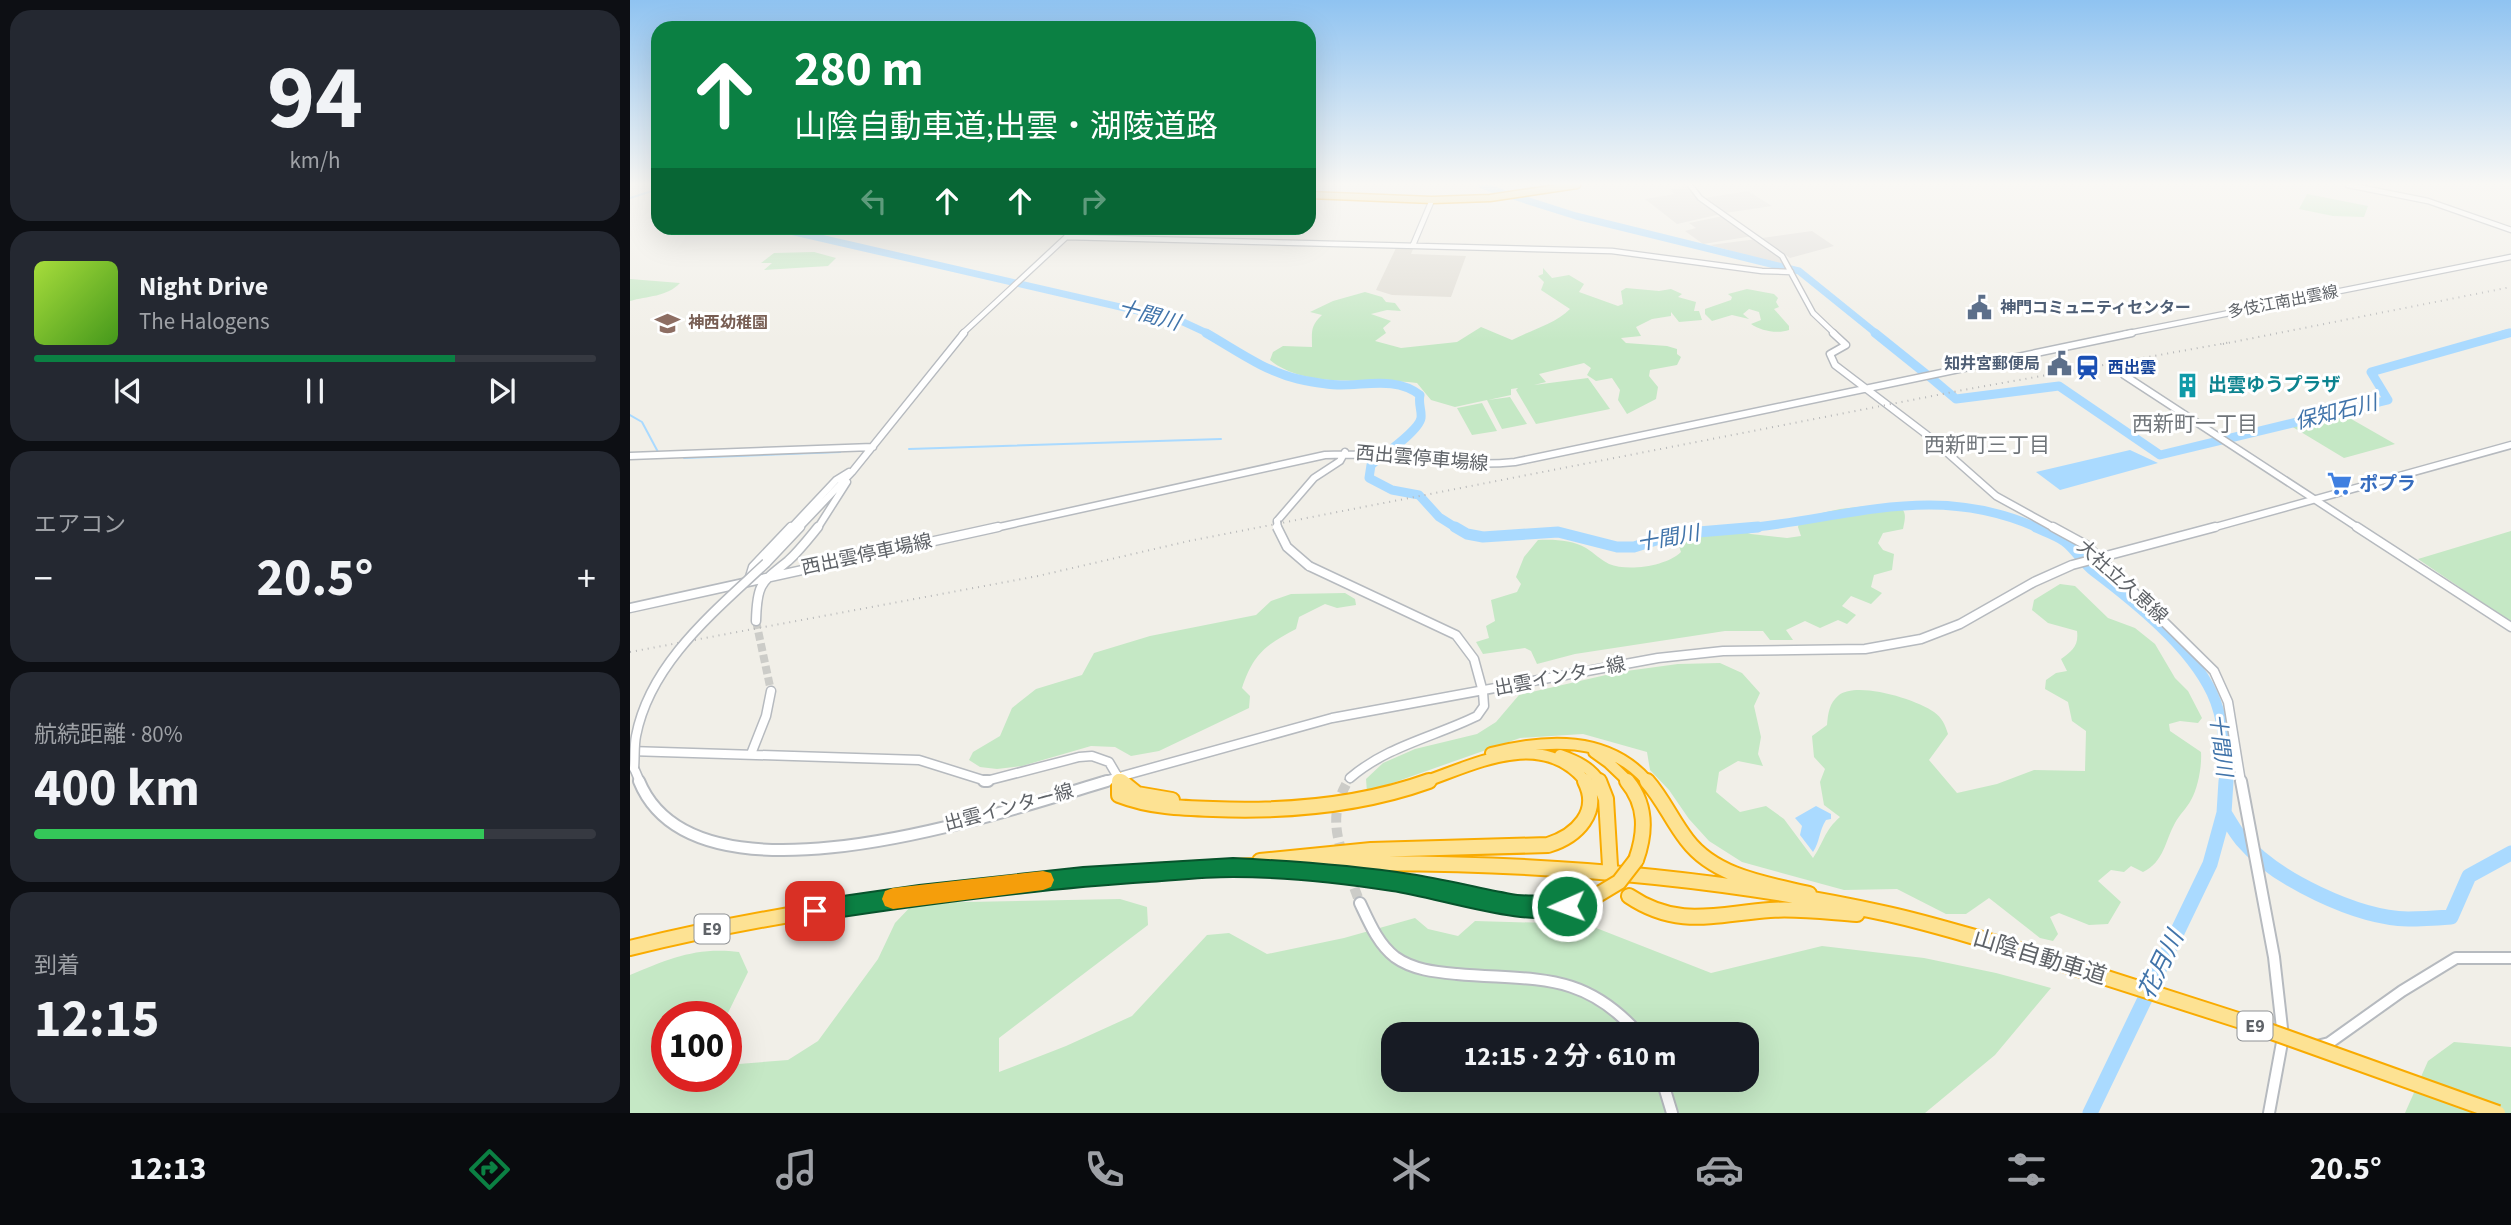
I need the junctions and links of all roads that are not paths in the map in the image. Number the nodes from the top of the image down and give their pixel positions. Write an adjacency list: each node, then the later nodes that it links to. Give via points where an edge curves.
1 (1066, 237): 4 (main road); 11 (main road, 出雲インター線, via 965,331)
2 (1416, 237): 4 (main road)
3 (1756, 237): 6 (main road, 大社立久恵線, via 1777,252)
4 (1413, 245): 6 (main road, via 1609,251 1762,271)
5 (2511, 257): 7 (main road, 多伎江南出雲線)
6 (1790, 270): 9 (main road, 大社立久恵線, via 1813,313 1846,345 1832,352 1832,361)
7 (2056, 349): 9 (main road, 西出雲停車場線)
8 (2124, 375): 15 (main road)
9 (1867, 388): 12 (main road, 西出雲停車場線, via 1491,466); 16 (main road, 大社立久恵線, via 1996,496 2074,538)
10 (2511, 445): 15 (main road)
11 (873, 447): 13 (main road); 14 (main road, 出雲インター線)
12 (1345, 452): 18 (main road, 西出雲停車場線); 25 (main road, bridge, via 1340,461 1314,478 1277,521 1279,534 1298,558 1320,572 1456,635 1474,660)
13 (630, 456)
14 (854, 470): 17 (main road, via 833,508); 20 (main road, via 836,480 753,567); 31 (main road, 出雲インター線, bridge, via 697,629 657,677 633,735 634,768 653,807 683,829 730,845 777,850 836,848)
15 (2316, 499): 16 (main road); 23 (main road)
16 (2099, 558): 25 (main road, 出雲インター線, via 2076,564 1950,629 1882,648 1691,653); 42 (main road, 大社立久恵線, via 2189,643 2214,671 2228,702 2274,957)
17 (789, 561): 18 (main road); 19 (main road)
18 (796, 571): 19 (main road, 西出雲停車場線)
19 (765, 578): 20 (main road, 西出雲停車場線); 22 (main road)
20 (748, 580): 21 (main road)
21 (630, 608)
22 (756, 621)
23 (2511, 627)
24 (771, 691): 29 (main road)
25 (1483, 692): 30 (main road, via 1484,706 1477,716 1389,750); 31 (main road, 出雲インター線, via 1314,723)
26 (1574, 743): 31 (highway, via 1532,742 1384,789 1298,803 1147,797); 32 (highway, bridge, via 1613,765 1636,791 1645,824 1636,860 1619,882 1589,900 1534,908 1377,878); 37 (highway, via 1609,753 1635,769 1700,854 1722,867)
27 (630, 751): 29 (main road)
28 (1534, 753): 31 (highway, via 1482,762 1363,800 1296,808 1143,804 1119,795); 33 (highway, via 1572,766 1590,790 1587,817 1561,841 1532,847 1315,853); 34 (highway, via 1573,759 1599,779 1608,800)
29 (751, 754): 31 (main road, via 919,760 983,781 1094,756 1111,764)
30 (1350, 778)
31 (1119, 779)
32 (1233, 867): 33 (highway, E9); 34 (highway, E9, via 1465,863)
33 (1194, 869): 38 (highway, E9, via 919,895 794,914)
34 (1615, 869): 37 (highway, 山陰自動車道 / E9)
35 (1629, 896): 37 (highway, via 1652,912 1677,918 1792,909)
36 (1360, 903): 41 (main road, via 1392,953 1411,965 1456,974 1570,984 1600,998)
37 (1868, 912): 39 (highway, 山陰自動車道 / E9)
38 (630, 948)
39 (2011, 950): 46 (highway, 山陰自動車道 / E9, bridge); 47 (highway, 山陰自動車道 / E9, bridge, via 2241,1021)
40 (2511, 958): 42 (main road, via 2456,958 2329,1043 2306,1045)
41 (1629, 1022)
42 (2283, 1037): 45 (main road, 大社立久恵線)
43 (1666, 1092): 44 (main road)
44 (1672, 1113)
45 (2269, 1113)
46 (2485, 1113)
47 (2498, 1113)

